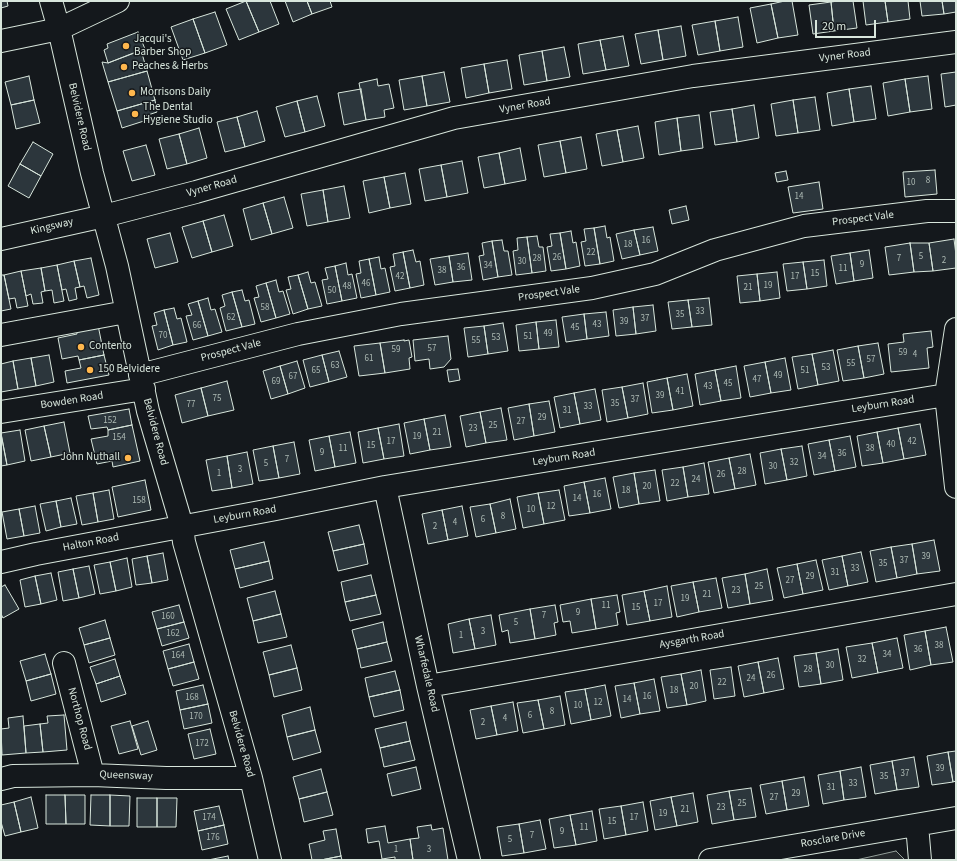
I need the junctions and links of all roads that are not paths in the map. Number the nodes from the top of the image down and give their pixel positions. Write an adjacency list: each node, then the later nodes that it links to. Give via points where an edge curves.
1 (51, 1): 3 (street, Belvidere Road)
2 (118, 1): 3 (street)
3 (59, 29): 4 (street); 7 (street, Belvidere Road)
4 (1, 41)
5 (956, 42): 7 (street, Vyner Road, via 693,76 454,118)
6 (956, 211): 12 (street, Prospect Vale, via 927,211 804,226 715,250 655,274 592,288 401,314 298,334)
7 (104, 216): 8 (street, Kingsway); 9 (street, Belvidere Road)
8 (1, 239)
9 (126, 312): 11 (street); 12 (street, Belvidere Road)
10 (956, 329): 13 (street)
11 (1, 335)
12 (142, 382): 14 (street, Bowden Road); 17 (street, Belvidere Road)
13 (946, 395): 15 (street, Leyburn Road); 16 (street)
14 (1, 412)
15 (385, 487): 17 (street, Leyburn Road); 21 (street, Wharfedale Road)
16 (956, 487)
17 (182, 526): 18 (street, Halton Road); 23 (street, Belvidere Road, via 184,542)
18 (1, 562)
19 (956, 594): 21 (street, Aysgarth Road)
20 (64, 663): 22 (street, Northop Road)
21 (428, 686): 28 (street, Wharfedale Road)
22 (93, 775): 23 (street, Queensway); 24 (street, Queensway, via 13,776)
23 (251, 778): 27 (street, Belvidere Road)
24 (1, 779)
25 (956, 818): 26 (street, Rosclare Drive)
26 (916, 825): 29 (street, Rosclare Drive); 30 (street)
27 (270, 860)
28 (468, 860)
29 (710, 860)
30 (920, 860)

